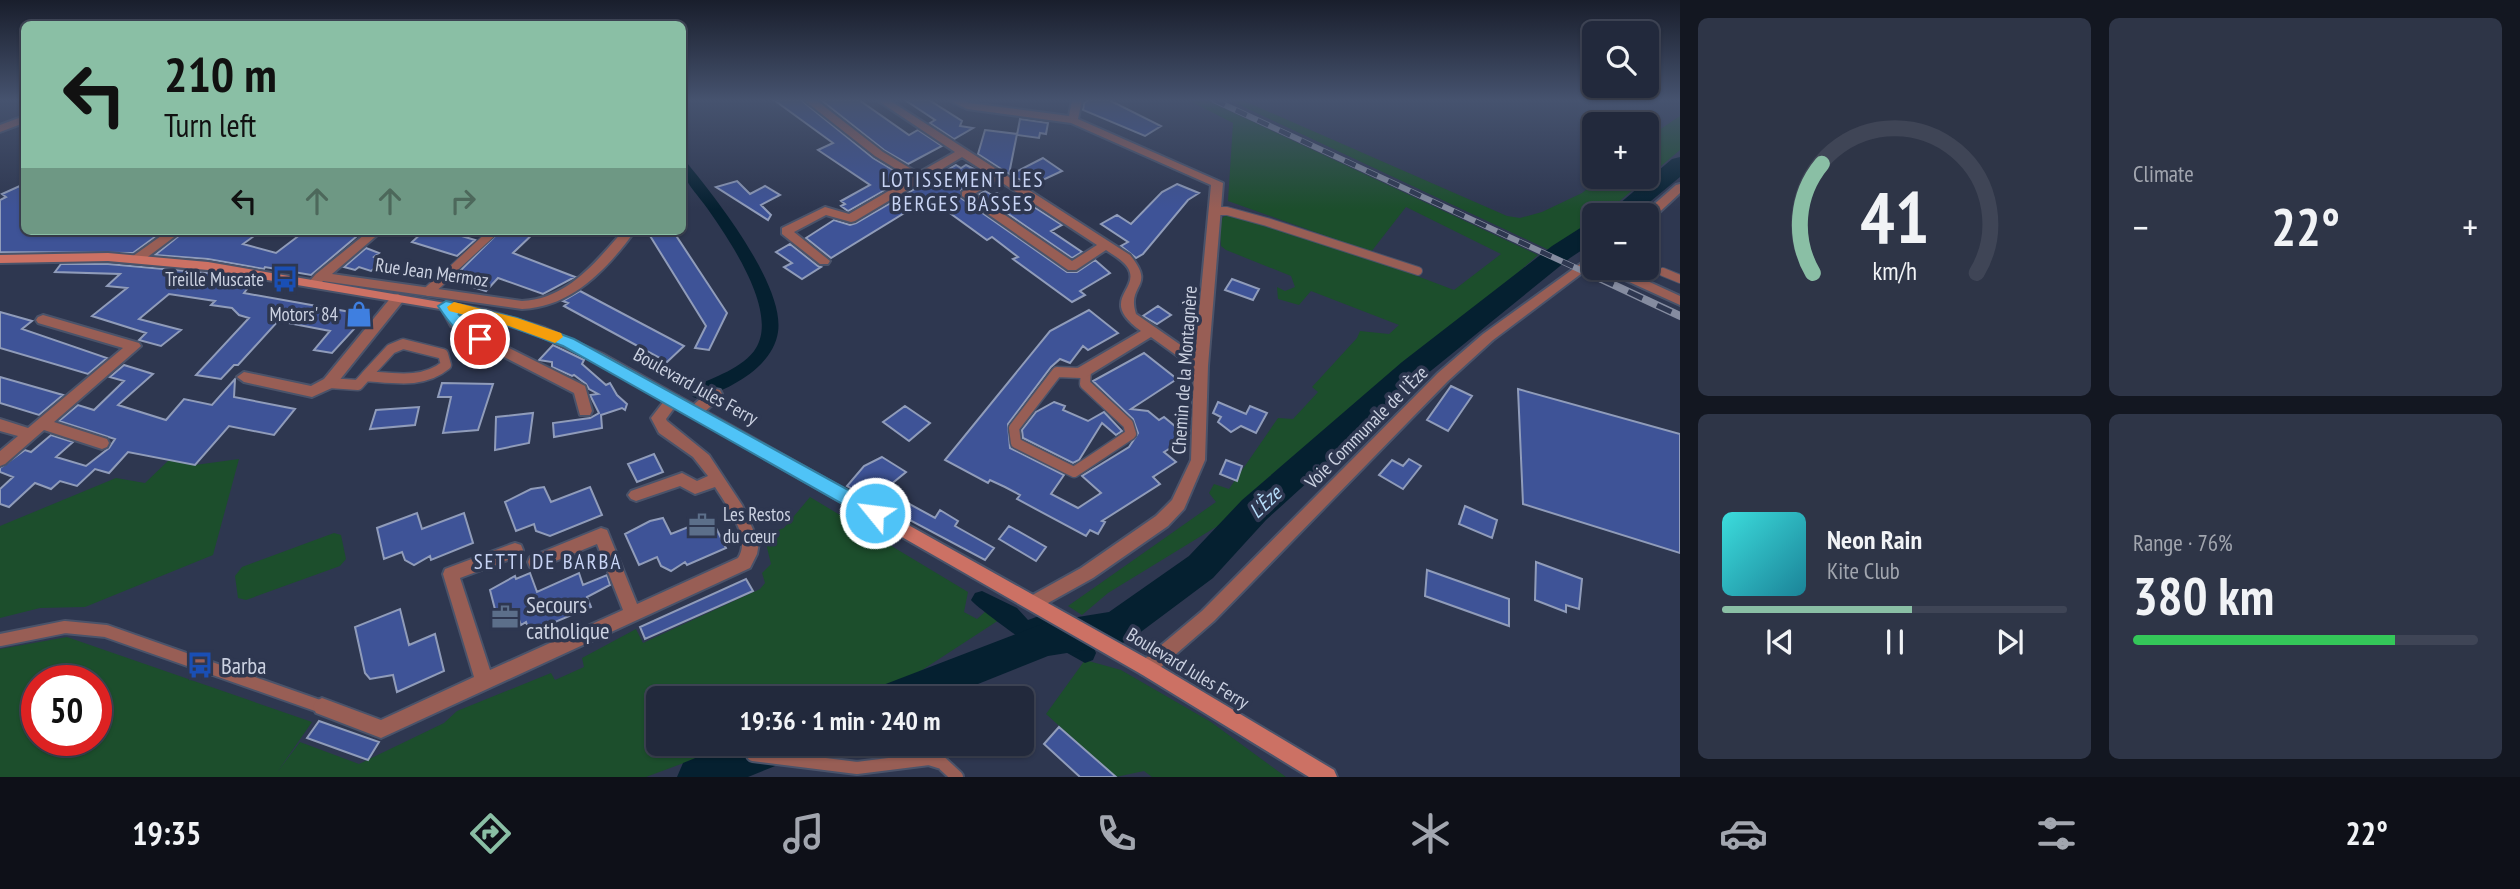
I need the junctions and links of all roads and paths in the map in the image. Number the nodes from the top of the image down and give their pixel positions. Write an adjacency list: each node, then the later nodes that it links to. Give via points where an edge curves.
1 (856, 136): 6 (street)
2 (938, 136): 4 (street)
3 (1110, 136): 9 (street, Chemin de la Montagnère, via 1217,183)
4 (962, 152): 5 (street); 6 (street)
5 (998, 175): 14 (street); 14 (street, via 966,194 1072,267)
6 (917, 177): 17 (street, via 851,218 825,211 786,232)
7 (1680, 187): 8 (street)
8 (1659, 206)
9 (1214, 211): 19 (lane, via 1267,222); 30 (street, Chemin de la Montagnère)
10 (170, 235): 15 (street)
11 (371, 235): 23 (street)
12 (490, 235): 24 (lane)
13 (625, 235): 24 (street, Rue Jean Mermoz, via 585,277 549,303 522,305)
14 (1105, 245): 29 (street, via 1135,269 1137,278 1126,297 1126,307 1131,317)
15 (136, 258): 16 (main road, Boulevard Jules Ferry); 23 (main road, Boulevard Jules Ferry)
16 (0, 259)
17 (824, 261)
18 (1582, 268): 50 (street, Voie Communale de l'Èze, via 1443,377 1208,616)
19 (1418, 271)
20 (1663, 272): 21 (lane)
21 (1680, 279)
22 (1635, 280): 26 (street)
23 (316, 281): 24 (street, Rue Jean Mermoz); 25 (main road, Boulevard Jules Ferry)
24 (429, 291)
25 (398, 298): 27 (main road, Boulevard Jules Ferry); 34 (street)
26 (1680, 301)
27 (446, 306): 36 (main road, Boulevard Jules Ferry, via 512,321 559,339); 37 (street, via 456,323 480,339 580,390)
28 (43, 320): 40 (street, via 134,346)
29 (1151, 331): 30 (street); 31 (street)
30 (1201, 366): 47 (street, Chemin de la Montagnère, via 1198,460 1178,504 1162,521)
31 (1084, 372): 31 (lane, via 1057,372 1014,428 1016,443 1074,472 1131,434 1128,424 1085,384)
32 (366, 376): 32 (lane, via 391,349 403,344 443,354 446,365 437,375 420,379); 34 (lane, via 358,385)
33 (244, 377): 34 (street, via 312,392)
34 (329, 383)
35 (715, 394): 38 (street)
36 (673, 400): 38 (main road, Boulevard Jules Ferry); 43 (street, via 658,418 660,427 700,454)
37 (585, 411)
38 (695, 412): 47 (main road, Boulevard Jules Ferry)
39 (0, 425): 40 (street)
40 (36, 429): 41 (street); 42 (street)
41 (102, 443)
42 (0, 460)
43 (718, 479): 44 (street, via 695,488 682,479); 48 (street, via 747,530 750,555 735,569)
44 (636, 495)
45 (515, 550): 51 (street, via 451,574)
46 (536, 562): 48 (street, via 601,535)
47 (1038, 606): 50 (main road, Boulevard Jules Ferry)
48 (633, 614): 51 (street)
49 (0, 640): 52 (lane, via 55,626 80,625)
50 (1147, 668): 54 (main road, Boulevard Jules Ferry)
51 (484, 680): 52 (street, via 380,729)
52 (322, 708)
53 (759, 756): 55 (lane, via 826,767 874,768 935,760)
54 (1299, 761): 56 (main road, Boulevard Jules Ferry); 57 (main road, Boulevard Jules Ferry)
55 (957, 777)
56 (1313, 777)
57 (1327, 777)

